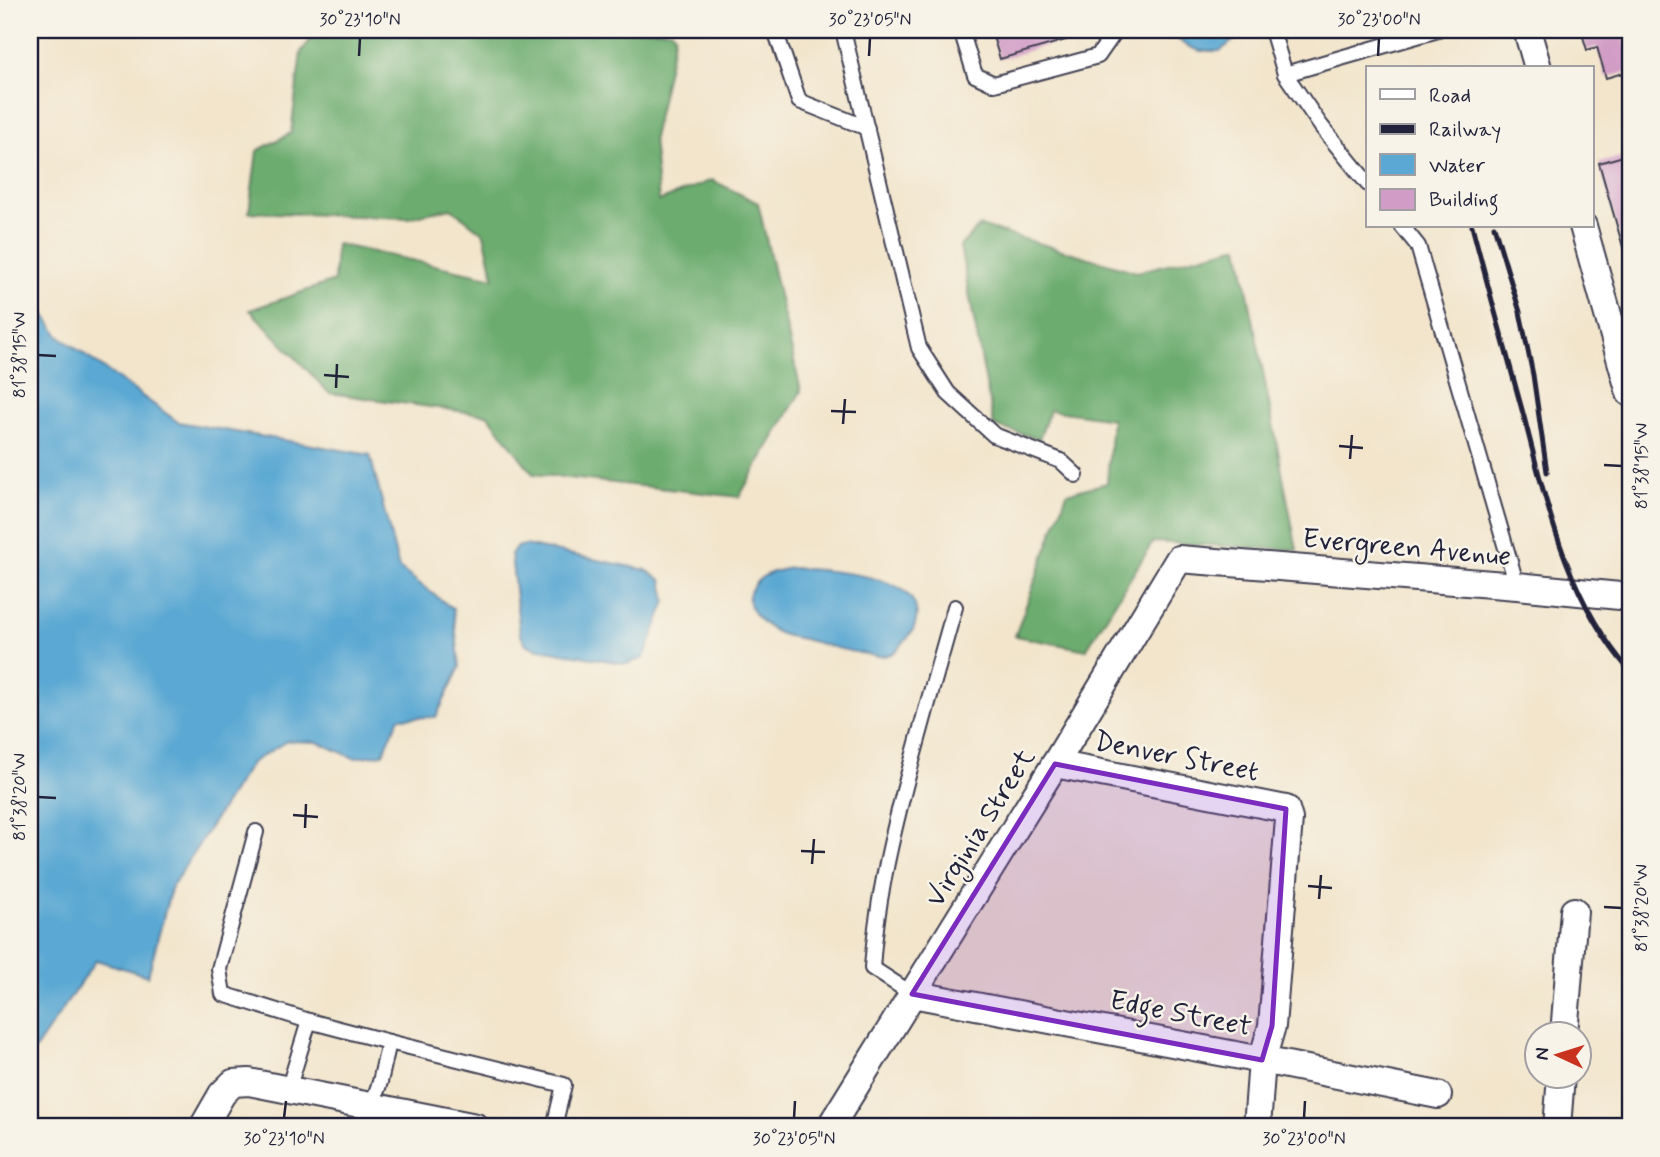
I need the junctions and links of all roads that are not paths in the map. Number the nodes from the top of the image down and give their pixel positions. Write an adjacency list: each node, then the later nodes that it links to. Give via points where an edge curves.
1 (775, 30): 10 (lane, via 799,101)
2 (843, 30): 10 (lane)
3 (961, 30): 4 (lane, via 975,75 994,84 1098,56)
4 (1113, 30)
5 (1272, 30): 9 (lane)
6 (1438, 30): 9 (lane)
7 (1527, 30): 8 (street)
8 (1537, 66)
9 (1285, 74): 11 (lane)
10 (867, 128): 15 (lane, via 919,348 948,393 994,435 1061,461)
11 (1366, 182)
12 (1404, 228): 17 (lane, via 1418,246)
13 (1584, 228): 14 (street)
14 (1630, 393)
15 (1076, 475)
16 (1179, 559): 17 (street, Evergreen Avenue); 20 (street, Virginia Street)
17 (1517, 586): 18 (street, Evergreen Avenue)
18 (1630, 597)
19 (955, 607): 23 (lane, via 891,841 874,936 872,968)
20 (1055, 764): 23 (street, Virginia Street); 27 (street, Denver Street, via 1286,809 1289,820 1272,1026)
21 (256, 832): 25 (lane, via 219,969 223,994)
22 (1574, 911): 24 (street)
23 (912, 994): 27 (street, Edge Street); 35 (street, Virginia Street)
24 (1565, 1020)
25 (309, 1021): 26 (lane); 28 (lane)
26 (389, 1042): 31 (lane, via 380,1082); 34 (lane, via 564,1085)
27 (1262, 1060): 30 (street, Edge Street); 36 (street)
28 (288, 1090): 31 (street); 32 (street, via 233,1083)
29 (1560, 1090): 37 (street)
30 (1438, 1095)
31 (364, 1106): 33 (street)
32 (203, 1127)
33 (476, 1127)
34 (554, 1127)
35 (830, 1127)
36 (1257, 1127)
37 (1557, 1127)

